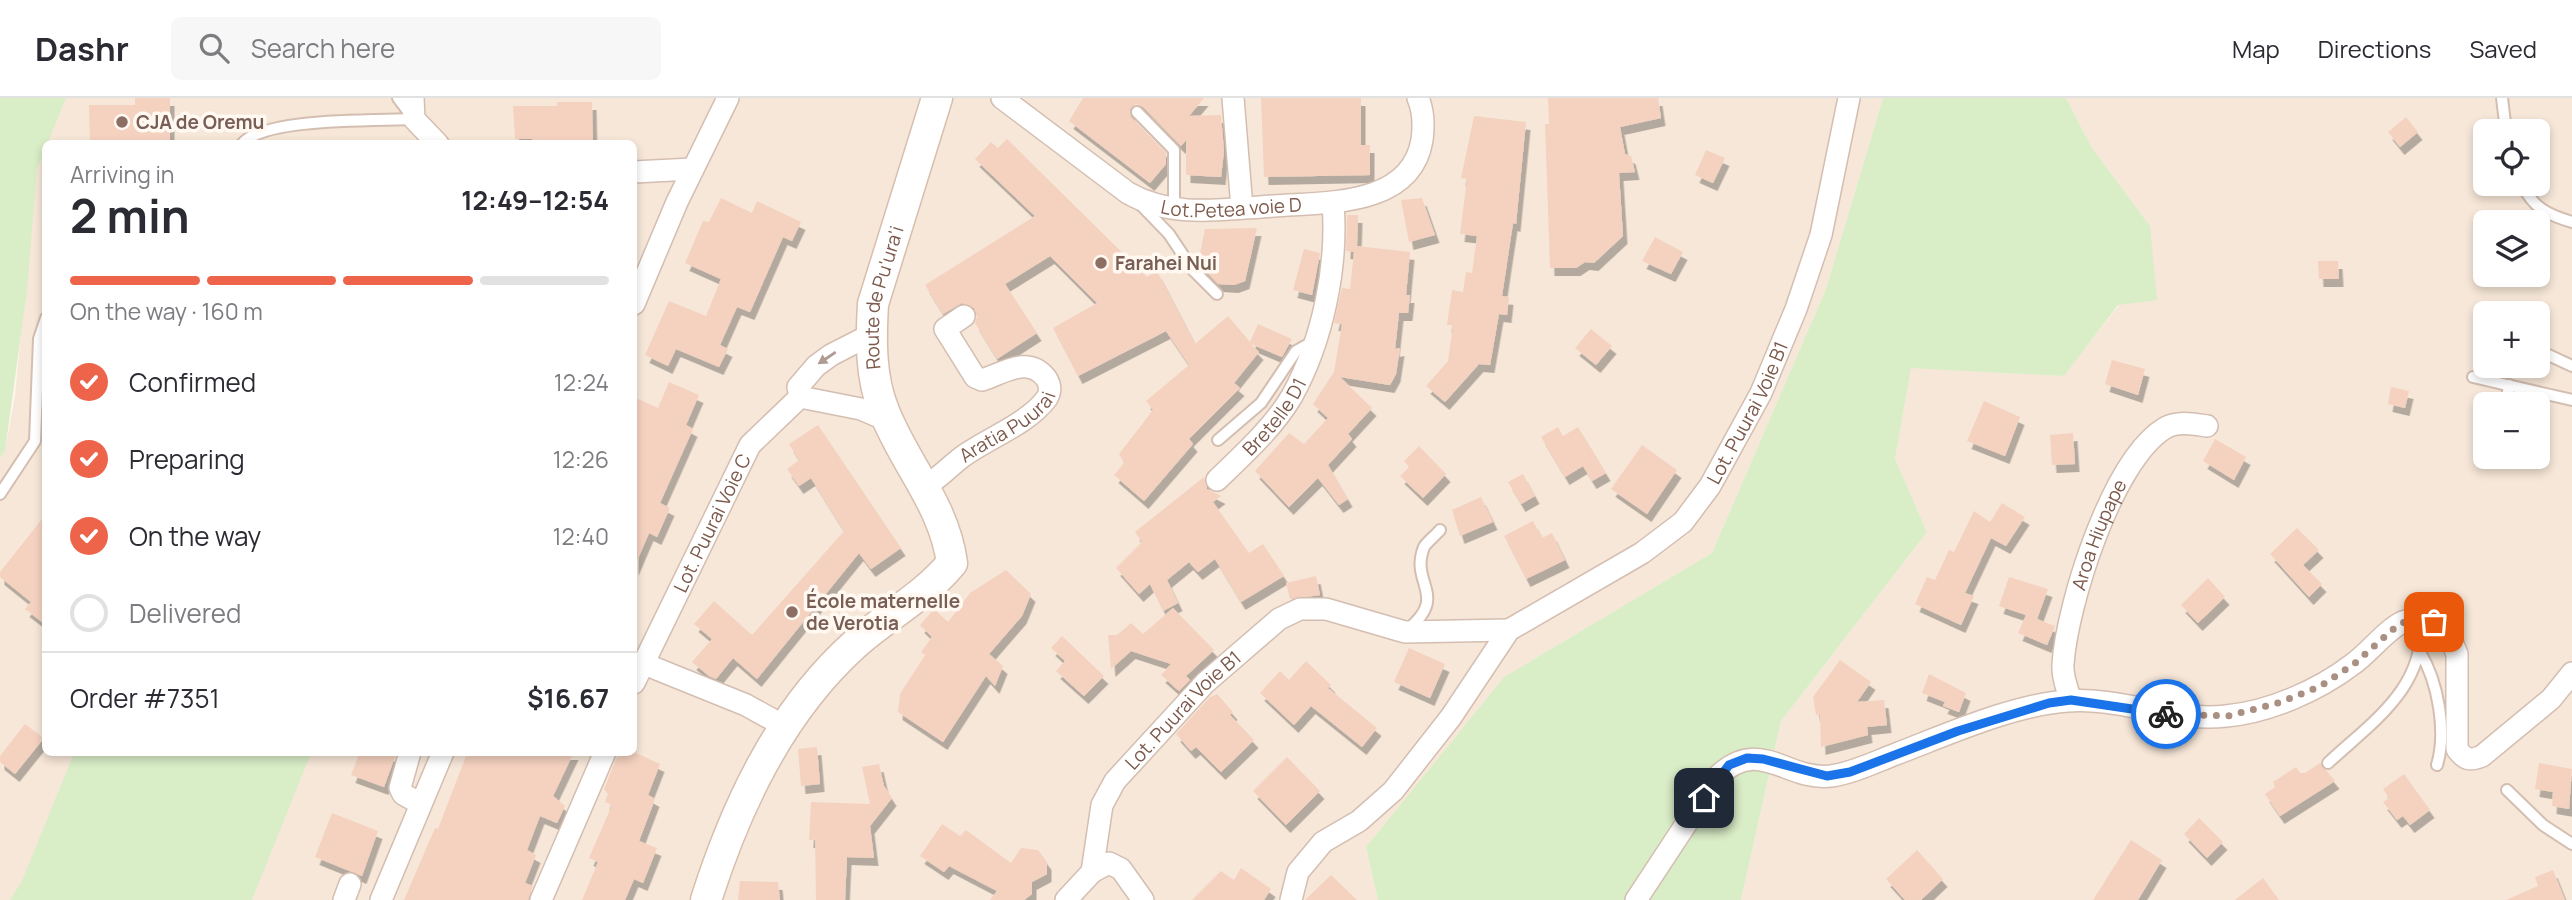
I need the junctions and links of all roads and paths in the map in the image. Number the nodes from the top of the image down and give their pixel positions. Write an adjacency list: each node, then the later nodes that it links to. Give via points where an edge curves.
1 (398, 98): 9 (lane)
2 (728, 98): 14 (street)
3 (937, 98): 26 (main road, Route de Pu'ura'i, via 873,304)
4 (1002, 98): 16 (street, Lot.Petea voie D)
5 (1233, 98): 19 (street)
6 (1418, 98): 18 (street, Lot.Petea voie D, via 1424,125 1416,163 1387,188)
7 (1849, 98): 43 (street, Lot. Puurai Voie B1, via 1821,235 1796,309 1761,393 1710,486 1683,522 1642,553)
8 (2502, 98): 11 (lane)
9 (413, 109): 12 (lane, via 264,130); 13 (street)
10 (1137, 112): 20 (lane, via 1174,150)
11 (2505, 119)
12 (248, 140)
13 (435, 140)
14 (692, 169): 15 (street); 23 (street)
15 (637, 172)
16 (1128, 192): 20 (street, Lot.Petea voie D); 22 (lane)
17 (2527, 196): 21 (lane, via 2546,214)
18 (1333, 203): 19 (street, Lot.Petea voie D); 27 (street, Bretelle D1, via 1332,261)
19 (1242, 208): 20 (street, Lot.Petea voie D)
20 (1174, 210)
21 (2572, 222)
22 (1217, 294)
23 (637, 297)
24 (964, 316): 39 (street, Aratia Puurai, via 945,329 975,377 982,380 1021,365 1040,372 1050,390 1032,412)
25 (42, 330): 40 (lane, via 35,441)
26 (872, 334): 33 (street, Lot. Puurai Voie C, one-way to 33, via 816,366 798,387); 35 (main road, Route de Pu'ura'i, via 872,359)
27 (1314, 341): 37 (lane, Bretelle D1, via 1296,351 1261,403); 38 (street, Bretelle D1, via 1291,397 1253,446)
28 (2550, 356): 29 (lane)
29 (2572, 366)
30 (2478, 378): 31 (lane)
31 (2509, 385): 32 (lane); 34 (lane)
32 (2508, 392)
33 (800, 397): 35 (street, via 861,409); 46 (street, Lot. Puurai Voie C, via 750,444)
34 (2572, 400)
35 (889, 421): 39 (main road, Route de Pu'ura'i)
36 (2207, 426): 49 (street, Aroa Hiupape, via 2184,423 2165,429 2130,466 2115,493 2096,532 2074,602 2063,666)
37 (1218, 440)
38 (1217, 480)
39 (924, 487): 50 (main road, Route de Pu'ura'i, via 948,533 952,563 934,584 854,645)
40 (0, 494)
41 (1440, 530): 44 (lane, via 1424,547 1422,575 1429,603 1424,616)
42 (2420, 619): 45 (lane); 47 (street, via 2443,627 2454,647 2455,736 2463,758 2482,756 2551,699); 49 (street, via 2399,624 2354,664 2319,687 2228,716 2182,716)
43 (1509, 630): 44 (street, Lot. Puurai Voie B1); 65 (street, Lot. Puurai Voie B1, via 1451,717 1393,790 1359,821 1323,842 1298,872)
44 (1405, 632): 59 (street, Lot. Puurai Voie B1, via 1326,609 1300,609 1279,619 1205,682 1115,782 1102,805)
45 (2420, 652): 54 (lane, via 2401,692 2385,712); 55 (lane, via 2434,686 2440,738)
46 (642, 663): 48 (street, Lot. Puurai Voie C); 50 (street, via 746,705)
47 (2572, 673)
48 (637, 675)
49 (2071, 700): 66 (street, via 1958,731 1850,772 1827,776 1747,758 1729,765)
50 (784, 726): 62 (main road, Route de Pu'ura'i, via 741,806)
51 (409, 756): 57 (street, via 400,788)
52 (441, 756): 57 (street)
53 (603, 756): 61 (street)
54 (2329, 763)
55 (2437, 765)
56 (2507, 790): 58 (lane, via 2543,825)
57 (419, 803): 60 (street)
58 (2572, 844)
59 (1092, 872): 63 (street); 64 (street, via 1109,863 1121,869)
60 (381, 900)
61 (541, 900)
62 (706, 900)
63 (1066, 900)
64 (1143, 900)
65 (1291, 900)
66 (1636, 900)

